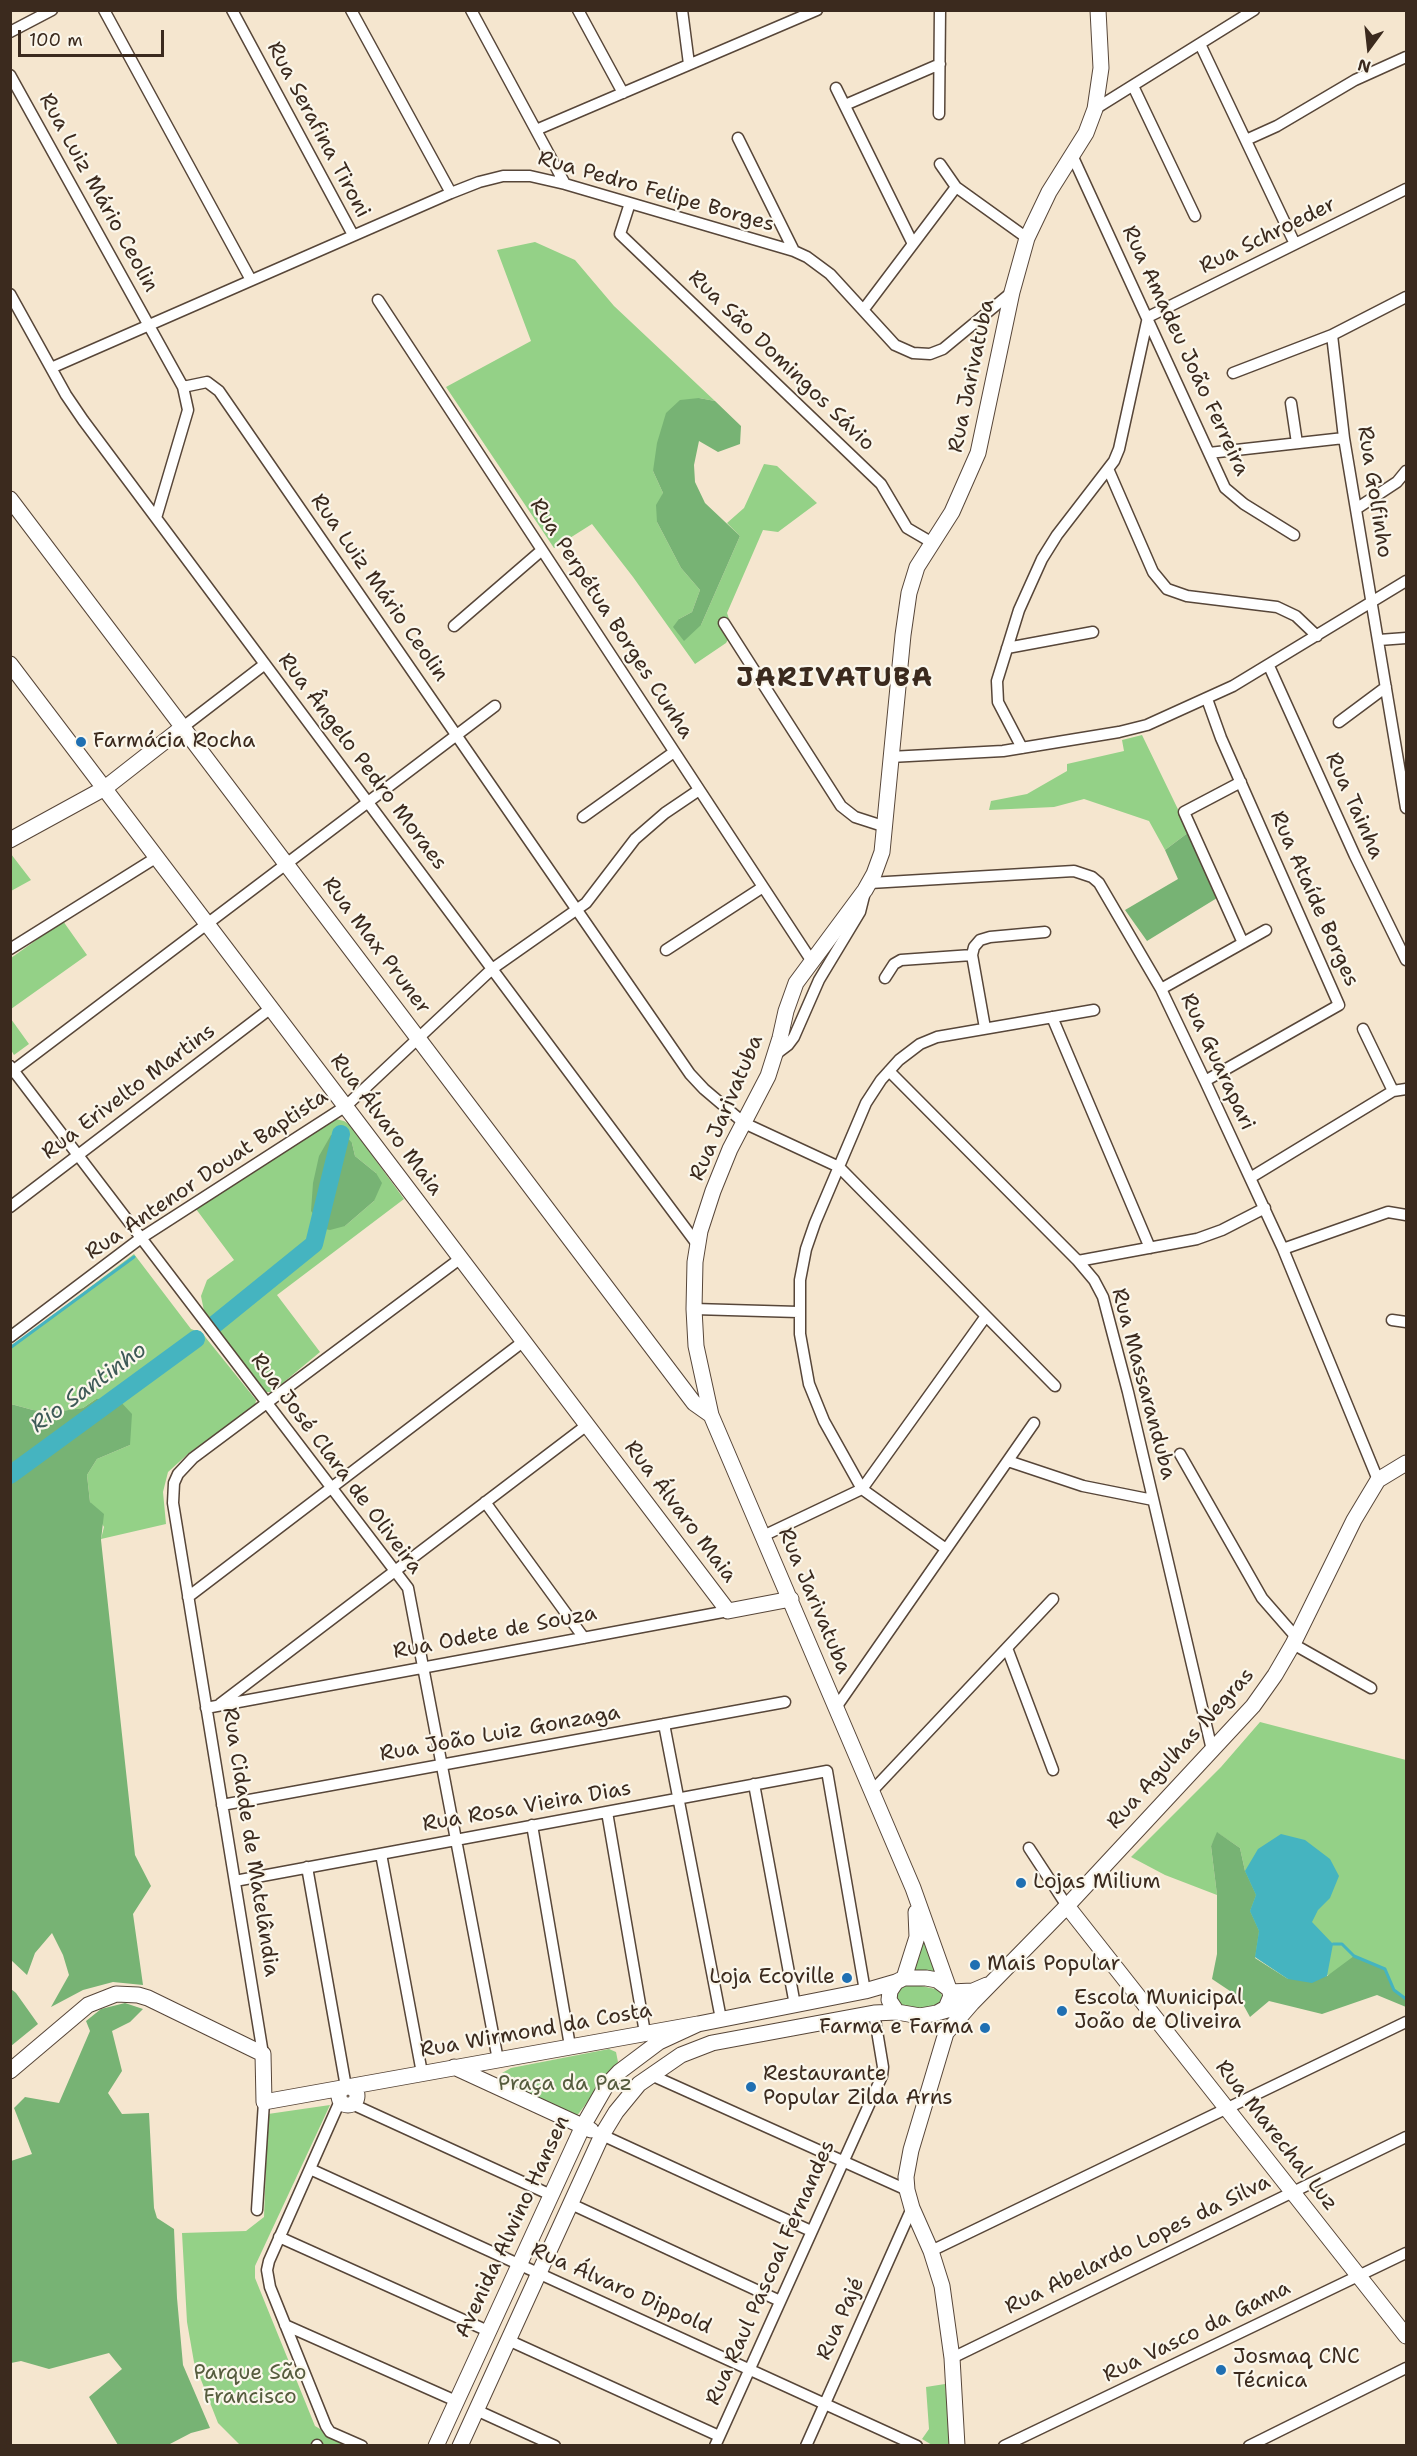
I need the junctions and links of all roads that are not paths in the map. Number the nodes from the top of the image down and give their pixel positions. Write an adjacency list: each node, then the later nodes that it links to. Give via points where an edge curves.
1 (52, 10): 12 (street)
2 (104, 10): 40 (street)
3 (232, 10): 35 (street, Rua Serafina Tironi)
4 (351, 10): 32 (street)
5 (471, 10): 24 (street)
6 (578, 10): 20 (street)
7 (682, 10): 15 (street)
8 (817, 10): 15 (street)
9 (940, 10): 16 (street)
10 (1098, 10): 22 (street, Rua Jarivatuba, via 1101,68)
11 (1254, 10): 13 (street)
12 (10, 33)
13 (1200, 44): 18 (street); 26 (street)
14 (1407, 57): 26 (street, via 1355,80)
15 (689, 64): 20 (street)
16 (940, 64): 21 (street); 23 (street)
17 (10, 75): 47 (street, Rua Luiz Mário Ceolin)
18 (1133, 86): 22 (street); 34 (street)
19 (836, 88): 21 (street)
20 (623, 93): 24 (street)
21 (845, 105): 37 (street)
22 (1095, 109): 27 (street, Rua Jarivatuba)
23 (939, 114)
24 (536, 130): 29 (street)
25 (738, 138): 39 (street)
26 (1246, 140): 38 (street)
27 (1072, 155): 36 (street, Rua Jarivatuba); 46 (street, Rua Amadeu João Ferreira)
28 (940, 164): 30 (street)
29 (565, 184): 32 (street, Rua Pedro Felipe Borges, via 530,176 503,176); 33 (street, Rua Pedro Felipe Borges)
30 (956, 187): 36 (street); 37 (street)
31 (1407, 189): 38 (street, Rua Schroeder)
32 (450, 193): 35 (street, Rua Pedro Felipe Borges)
33 (630, 203): 39 (street, Rua Pedro Felipe Borges); 62 (street, Rua São Domingos Sávio, via 620,234 881,484 907,528)
34 (1195, 216)
35 (353, 235): 40 (street, Rua Pedro Felipe Borges)
36 (1027, 238): 41 (street, Rua Jarivatuba)
37 (913, 244): 45 (street)
38 (1295, 244): 46 (street, Rua Schroeder)
39 (794, 252): 45 (street, Rua Pedro Felipe Borges, via 824,269)
40 (251, 280): 47 (street, Rua Pedro Felipe Borges)
41 (1012, 292): 45 (street, Rua Pedro Felipe Borges, via 954,341 930,354 903,350); 62 (street, Rua Jarivatuba, via 978,453 952,512)
42 (10, 294): 49 (street, Rua Ângelo Pedro Moraes)
43 (1407, 297): 48 (street)
44 (378, 300): 63 (street, Rua Perpétua Borges Cunha)
45 (864, 309)
46 (1148, 317): 55 (street, Rua Amadeu João Ferreira); 56 (street, via 1119,449)
47 (149, 325): 49 (street, Rua Pedro Felipe Borges); 51 (street, Rua Luiz Mário Ceolin)
48 (1332, 335): 50 (street); 53 (street, Rua Golfinho)
49 (51, 368): 60 (street, Rua Ângelo Pedro Moraes, via 83,420)
50 (1233, 373)
51 (183, 387): 60 (street, via 188,410); 81 (street, Rua Luiz Mário Ceolin, via 207,382 219,391)
52 (1291, 403): 54 (street)
53 (1344, 438): 54 (street); 59 (street, Rua Golfinho)
54 (1297, 443): 55 (street)
55 (1209, 453): 61 (street, Rua Amadeu João Ferreira, via 1225,488 1233,496)
56 (1109, 471): 69 (street, via 1153,572 1167,589 1187,596 1277,607 1296,616); 72 (street, via 1042,559 1026,591)
57 (1407, 471): 59 (street)
58 (10, 499): 80 (street, Rua Max Pruner)
59 (1356, 509): 65 (street, Rua Golfinho)
60 (156, 519): 73 (street, Rua Ângelo Pedro Moraes)
61 (1294, 535)
62 (931, 542): 84 (street, Rua Jarivatuba, via 917,567 906,607)
63 (543, 550): 67 (street); 83 (street, Rua Perpétua Borges Cunha)
64 (1407, 581): 65 (street)
65 (1373, 603): 69 (street); 71 (street, Rua Golfinho)
66 (724, 623): 91 (street, via 841,806 855,818)
67 (454, 626)
68 (1093, 632): 72 (street)
69 (1317, 636): 74 (street)
70 (1407, 638): 71 (street)
71 (1379, 640): 76 (street, Rua Golfinho)
72 (1007, 648): 82 (street, via 996,696)
73 (265, 664): 80 (street); 88 (street, Rua Ângelo Pedro Moraes)
74 (1269, 666): 77 (street); 106 (street, Rua Tainha, via 1359,866)
75 (13, 672): 86 (street, Rua Álvaro Maia)
76 (1386, 687): 79 (street); 89 (street, Rua Golfinho)
77 (1207, 699): 82 (street, via 1140,727); 85 (street, Rua Ataíde Borges)
78 (495, 706): 81 (street)
79 (1339, 722)
80 (183, 727): 86 (street); 94 (street, Rua Max Pruner)
81 (456, 735): 88 (street); 97 (street, Rua Luiz Mário Ceolin)
82 (1022, 748): 84 (street, via 951,756)
83 (674, 752): 87 (street, Rua Perpétua Borges Cunha); 90 (street)
84 (890, 757): 91 (street, Rua Jarivatuba)
85 (1241, 782): 101 (street, via 1185,812); 119 (street, Rua Ataíde Borges, via 1339,1005)
86 (105, 788): 92 (street); 93 (street, Rua Álvaro Maia)
87 (699, 790): 95 (street, Rua Perpétua Borges Cunha); 97 (street, Rua Antenor Douat Baptista, via 635,839 595,894)
88 (368, 802): 94 (street); 107 (street, Rua Ângelo Pedro Moraes)
89 (1407, 808)
90 (583, 817)
91 (886, 827): 96 (street, Rua Jarivatuba, via 882,852)
92 (10, 840)
93 (157, 857): 98 (street, Rua Álvaro Maia); 102 (street)
94 (287, 864): 98 (street); 115 (street, Rua Max Pruner)
95 (763, 887): 103 (street); 105 (street, Rua Perpétua Borges Cunha)
96 (867, 887): 105 (street, Rua Jarivatuba); 109 (street, Rua Guarapari, via 1027,873 1082,873 1104,890); 116 (street, via 860,912 819,980 794,1037)
97 (577, 911): 107 (street, Rua Antenor Douat Baptista); 123 (street, Rua Luiz Mário Ceolin, via 690,1074)
98 (208, 924): 110 (street, Rua Álvaro Maia); 117 (street)
99 (1266, 930): 101 (street)
100 (1045, 932): 104 (street, via 984,939 977,943)
101 (1243, 943): 109 (street)
102 (10, 949)
103 (666, 950)
104 (972, 955): 108 (street, via 901,960); 113 (street)
105 (811, 960): 116 (street, Rua Jarivatuba, via 791,996)
106 (1407, 960)
107 (492, 969): 115 (street, Rua Antenor Douat Baptista); 131 (street, Rua Ângelo Pedro Moraes)
108 (885, 978)
109 (1161, 989): 119 (street, Rua Guarapari)
110 (271, 1008): 122 (street, Rua Álvaro Maia); 124 (street, Rua Erivelto Martins)
111 (1094, 1010): 112 (street)
112 (1052, 1017): 113 (street); 132 (street)
113 (985, 1028): 118 (street, via 928,1041 910,1051)
114 (1363, 1029): 121 (street)
115 (419, 1038): 122 (street, Rua Antenor Douat Baptista); 145 (street, Rua Max Pruner, via 694,1403)
116 (776, 1054): 123 (street, Rua Jarivatuba)
117 (12, 1070): 124 (street, Rua José Clara de Oliveira)
118 (889, 1071): 125 (street, via 866,1103); 135 (street, Rua Massaranduba)
119 (1206, 1081): 126 (street, Rua Guarapari)
120 (1407, 1089): 121 (street)
121 (1393, 1091): 126 (street)
122 (346, 1106): 130 (street, Rua Antenor Douat Baptista); 134 (street, Rua Álvaro Maia)
123 (744, 1123): 125 (street, Rua Luiz Mário Ceolin); 131 (street, Rua Jarivatuba, via 713,1191)
124 (78, 1155): 127 (street, Rua Erivelto Martins); 130 (street, Rua José Clara de Oliveira)
125 (839, 1167): 137 (street, via 806,1249); 138 (street)
126 (1250, 1178): 128 (street, Rua Guarapari)
127 (10, 1207)
128 (1265, 1208): 132 (street, via 1208,1235); 133 (street, Rua Guarapari)
129 (1407, 1215): 133 (street, via 1388,1212)
130 (141, 1238): 141 (street, Rua Antenor Douat Baptista); 144 (street, Rua José Clara de Oliveira)
131 (697, 1245): 136 (street, Rua Jarivatuba)
132 (1150, 1248): 135 (street)
133 (1283, 1249): 151 (street, Rua Guarapari)
134 (461, 1258): 142 (street, Rua Álvaro Maia); 144 (street)
135 (1078, 1261): 154 (street, Rua Massaranduba, via 1094,1280 1108,1310)
136 (694, 1309): 137 (street); 145 (street, Rua Jarivatuba, via 699,1362)
137 (798, 1312): 153 (street, via 805,1371 815,1402)
138 (986, 1316): 143 (street); 153 (street)
139 (1392, 1320): 140 (street)
140 (1407, 1323)
141 (10, 1337)
142 (524, 1341): 147 (street, Rua Álvaro Maia); 152 (street)
143 (1055, 1386)
144 (267, 1404): 152 (street, Rua José Clara de Oliveira); 159 (street, Rua Cidade de Matelândia, via 186,1465 174,1483 172,1503)
145 (711, 1414): 156 (street, Rua Jarivatuba)
146 (1034, 1424): 149 (street)
147 (587, 1425): 155 (street); 162 (street, Rua Álvaro Maia)
148 (1180, 1454): 164 (street, via 1262,1598)
149 (1008, 1461): 154 (street, via 1083,1486); 157 (street)
150 (1407, 1463): 151 (street, Rua Agulhas Negras)
151 (1378, 1480): 164 (street, Rua Agulhas Negras)
152 (331, 1488): 158 (street, Rua José Clara de Oliveira); 159 (street)
153 (862, 1490): 156 (street); 157 (street)
154 (1154, 1500): 172 (street, Rua Massaranduba)
155 (485, 1502): 158 (street); 163 (street)
156 (763, 1536): 160 (street, Rua Jarivatuba)
157 (946, 1549): 169 (street)
158 (394, 1572): 166 (street, Rua José Clara de Oliveira, via 408,1588); 170 (street)
159 (188, 1597): 170 (street, Rua Cidade de Matelândia)
160 (791, 1599): 162 (street, Rua Odete de Souza); 169 (street, Rua Jarivatuba)
161 (1053, 1599): 165 (street)
162 (728, 1611): 163 (street, Rua Odete de Souza)
163 (584, 1638): 166 (street, Rua Odete de Souza)
164 (1294, 1640): 167 (street); 172 (street, Rua Agulhas Negras, via 1265,1691)
165 (1007, 1648): 174 (street); 176 (street)
166 (423, 1668): 170 (street, Rua Odete de Souza); 173 (street, Rua José Clara de Oliveira)
167 (1371, 1688)
168 (785, 1702): 171 (street, Rua João Luiz Gonzaga)
169 (837, 1706): 176 (street, Rua Jarivatuba)
170 (212, 1707): 178 (street, Rua Cidade de Matelândia)
171 (664, 1724): 173 (street, Rua João Luiz Gonzaga); 177 (street)
172 (1212, 1750): 187 (street, Rua Agulhas Negras)
173 (442, 1765): 178 (street, Rua João Luiz Gonzaga); 181 (street, Rua José Clara de Oliveira)
174 (1053, 1770)
175 (754, 1784): 177 (street, Rua Rosa Vieira Dias); 190 (street, Rua Rosa Vieira Dias, via 827,1771); 193 (street)
176 (872, 1791): 186 (street, Rua Jarivatuba)
177 (679, 1798): 179 (street, Rua Rosa Vieira Dias); 196 (street)
178 (222, 1805): 185 (street, Rua Cidade de Matelândia)
179 (607, 1812): 180 (street, Rua Rosa Vieira Dias); 200 (street)
180 (532, 1826): 181 (street, Rua Rosa Vieira Dias); 201 (street)
181 (457, 1839): 183 (street, Rua Rosa Vieira Dias); 203 (street, Rua José Clara de Oliveira)
182 (1029, 1848): 187 (street)
183 (381, 1854): 184 (street, Rua Rosa Vieira Dias); 206 (street)
184 (307, 1867): 185 (street, Rua Rosa Vieira Dias); 208 (street)
185 (235, 1881): 202 (street, Rua Cidade de Matelândia)
186 (913, 1888): 188 (street, Rua Jarivatuba, via 917,1937); 192 (street, Rua Jarivatuba)
187 (1067, 1906): 189 (street, Rua Agulhas Negras); 210 (street, Rua Marechal Luz)
188 (900, 1980): 190 (street, Avenida Alwino Hansen); 192 (street, via 937,1980); 194 (street, via 890,1991 889,2000)
189 (992, 1982): 191 (street, Rua Agulhas Negras); 192 (street, Rua Agulhas Negras)
190 (865, 1991): 193 (street, Avenida Alwino Hansen)
191 (972, 2003): 192 (street, Rua Agulhas Negras); 199 (street, Rua Agulhas Negras)
192 (944, 2004): 194 (street, via 908,2016); 199 (street, Rua Jarivatuba); 199 (street, Rua Jarivatuba, via 937,2027)
193 (795, 2005): 196 (street, Avenida Alwino Hansen)
194 (897, 2012): 195 (street, Avenida Alwino Hansen)
195 (874, 2013): 207 (street, Avenida Alwino Hansen, via 712,2043 681,2055); 214 (street, Rua Raul Pascoal Fernandes, via 882,2076)
196 (721, 2019): 198 (street, Avenida Alwino Hansen)
197 (1407, 2022): 210 (street)
198 (698, 2024): 200 (street, Rua Wirmond da Costa); 211 (street, Avenida Alwino Hansen, via 659,2042 625,2066 606,2086)
199 (950, 2029): 216 (street, Rua Jarivatuba, via 911,2150)
200 (645, 2033): 201 (street, Rua Wirmond da Costa)
201 (570, 2046): 203 (street, Rua Wirmond da Costa)
202 (263, 2054): 205 (street, via 148,1998 116,1994 88,2005); 209 (street, Rua Cidade de Matelândia)
203 (498, 2060): 204 (street, Rua Wirmond da Costa)
204 (454, 2067): 206 (street, Rua Wirmond da Costa); 211 (street)
205 (10, 2071)
206 (422, 2073): 208 (street, Rua Wirmond da Costa, via 380,2081)
207 (651, 2075): 212 (street, Avenida Alwino Hansen, via 628,2096); 214 (street)
208 (349, 2098): 209 (street, Rua Wirmond da Costa, via 318,2092); 215 (street); 218 (street)
209 (264, 2102): 221 (street, Rua Cidade de Matelândia)
210 (1227, 2108): 217 (street, Rua Marechal Luz); 224 (street)
211 (583, 2126): 212 (street); 218 (street, Avenida Alwino Hansen)
212 (602, 2135): 219 (street, Avenida Alwino Hansen); 222 (street)
213 (1407, 2137): 217 (street, Rua Abelardo Lopes da Silva)
214 (843, 2161): 216 (street); 222 (street, Rua Raul Pascoal Fernandes)
215 (310, 2169): 223 (street); 226 (street, Rua Álvaro Dippold)
216 (907, 2190): 220 (street, Rua Jarivatuba)
217 (1293, 2192): 228 (street, Rua Marechal Luz); 234 (street, Rua Abelardo Lopes da Silva)
218 (551, 2195): 226 (street, Avenida Alwino Hansen)
219 (571, 2204): 227 (street, Avenida Alwino Hansen); 229 (street)
220 (912, 2208): 224 (street, Rua Jarivatuba); 238 (street, Rua Pajé)
221 (257, 2211)
222 (811, 2231): 229 (street, Rua Raul Pascoal Fernandes)
223 (279, 2237): 230 (street, via 267,2270); 231 (street)
224 (931, 2251): 234 (street, Rua Jarivatuba, via 942,2286)
225 (1407, 2253): 228 (street, Rua Vasco da Gama)
226 (519, 2264): 227 (street, Rua Álvaro Dippold); 231 (street, Avenida Alwino Hansen)
227 (539, 2273): 233 (street, Avenida Alwino Hansen); 236 (street, Rua Álvaro Dippold)
228 (1359, 2275): 232 (street, Rua Marechal Luz); 249 (street, Rua Vasco da Gama)
229 (780, 2301): 236 (street, Rua Raul Pascoal Fernandes)
230 (285, 2325): 237 (street); 242 (street, via 326,2426 330,2432)
231 (488, 2331): 237 (street, Avenida Alwino Hansen)
232 (1407, 2336)
233 (508, 2340): 239 (street, Avenida Alwino Hansen); 241 (street)
234 (952, 2358): 240 (street, Rua Jarivatuba)
235 (1407, 2368): 250 (street)
236 (749, 2369): 238 (street, Rua Álvaro Dippold); 241 (street, Rua Raul Pascoal Fernandes)
237 (456, 2401): 243 (street, Avenida Alwino Hansen)
238 (825, 2403): 246 (street, Rua Pajé); 247 (street, Rua Álvaro Dippold)
239 (476, 2410): 244 (street, Avenida Alwino Hansen); 245 (street)
240 (957, 2438): 248 (street, Rua Jarivatuba)
241 (717, 2441)
242 (362, 2445)
243 (436, 2445)
244 (460, 2445)
245 (555, 2445)
246 (806, 2445)
247 (917, 2445)
248 (951, 2445)
249 (1004, 2445)
250 (1249, 2445)

